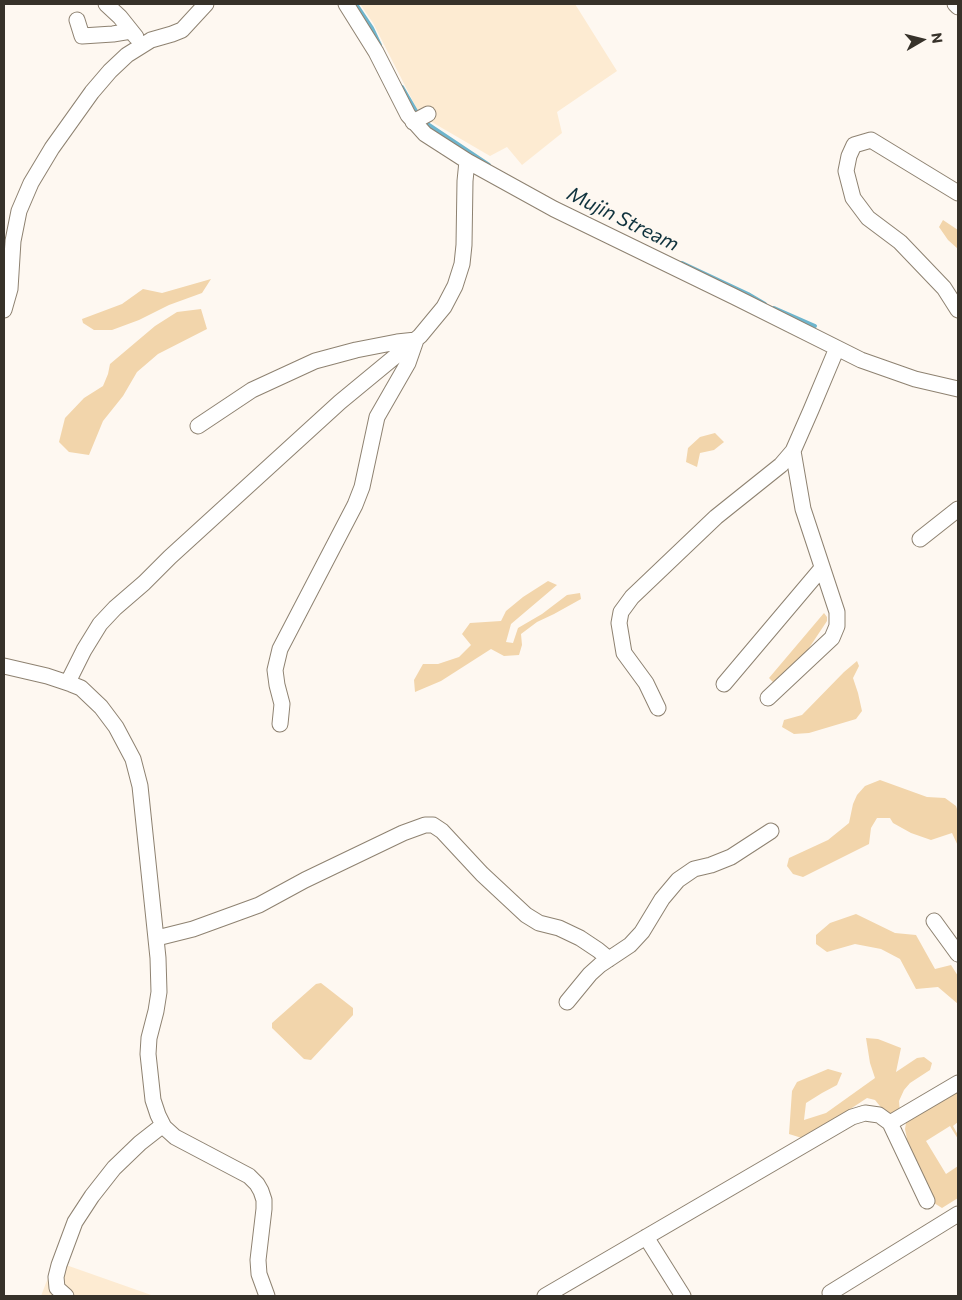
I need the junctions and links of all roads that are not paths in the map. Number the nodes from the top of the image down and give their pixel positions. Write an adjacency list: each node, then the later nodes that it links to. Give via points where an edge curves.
1 (106, 4): 7 (street)
2 (206, 4): 8 (street, via 182,30)
3 (346, 4): 10 (street)
4 (955, 4): 5 (street)
5 (958, 7)
6 (77, 20): 7 (street, via 82,36)
7 (131, 31): 8 (street)
8 (142, 44): 13 (street, via 110,71 92,92 31,183 19,211 10,288)
9 (428, 114): 10 (street)
10 (413, 122): 11 (street, via 424,134)
11 (468, 161): 15 (street, via 462,264 444,307); 16 (street, via 554,209)
12 (958, 193): 14 (street, via 871,140 854,145 846,170 853,198 868,218 900,242 944,288)
13 (4, 310)
14 (958, 310)
15 (416, 340): 18 (street, via 315,361 252,390); 24 (street, via 340,402 115,608 100,624); 28 (street, via 408,364 377,417 355,505 280,649 275,670 282,704)
16 (837, 348): 17 (street, via 915,379); 19 (street)
17 (958, 389)
18 (198, 426)
19 (793, 451): 22 (street, via 804,509); 27 (street, via 781,465 716,517 632,596 621,612 619,623 624,653 646,683)
20 (958, 509): 21 (street)
21 (920, 539)
22 (822, 568): 25 (street); 26 (street, via 837,612 837,626 832,638)
23 (4, 666): 24 (street)
24 (68, 682): 31 (street, via 81,688 101,707 133,759 140,786)
25 (724, 684)
26 (768, 698)
27 (658, 708)
28 (280, 724)
29 (771, 831): 33 (street, via 731,857 694,869 678,880 642,932)
30 (934, 921): 32 (street)
31 (157, 938): 33 (street, via 193,929 259,905 305,880 425,825 442,831 526,915 580,938); 37 (street, via 159,992 148,1054 153,1100)
32 (958, 954)
33 (609, 959): 34 (street, via 590,974)
34 (567, 1002)
35 (958, 1082): 36 (street)
36 (890, 1123): 38 (street); 40 (street, via 879,1115 865,1113 852,1117)
37 (163, 1124): 42 (street, via 114,1168 75,1222 56,1277 57,1288); 43 (street, via 175,1137 249,1176 257,1184 264,1200 259,1274)
38 (927, 1201)
39 (958, 1214): 41 (street)
40 (646, 1237): 44 (street); 45 (street)
41 (830, 1293)
42 (66, 1296)
43 (267, 1296)
44 (545, 1296)
45 (683, 1296)

